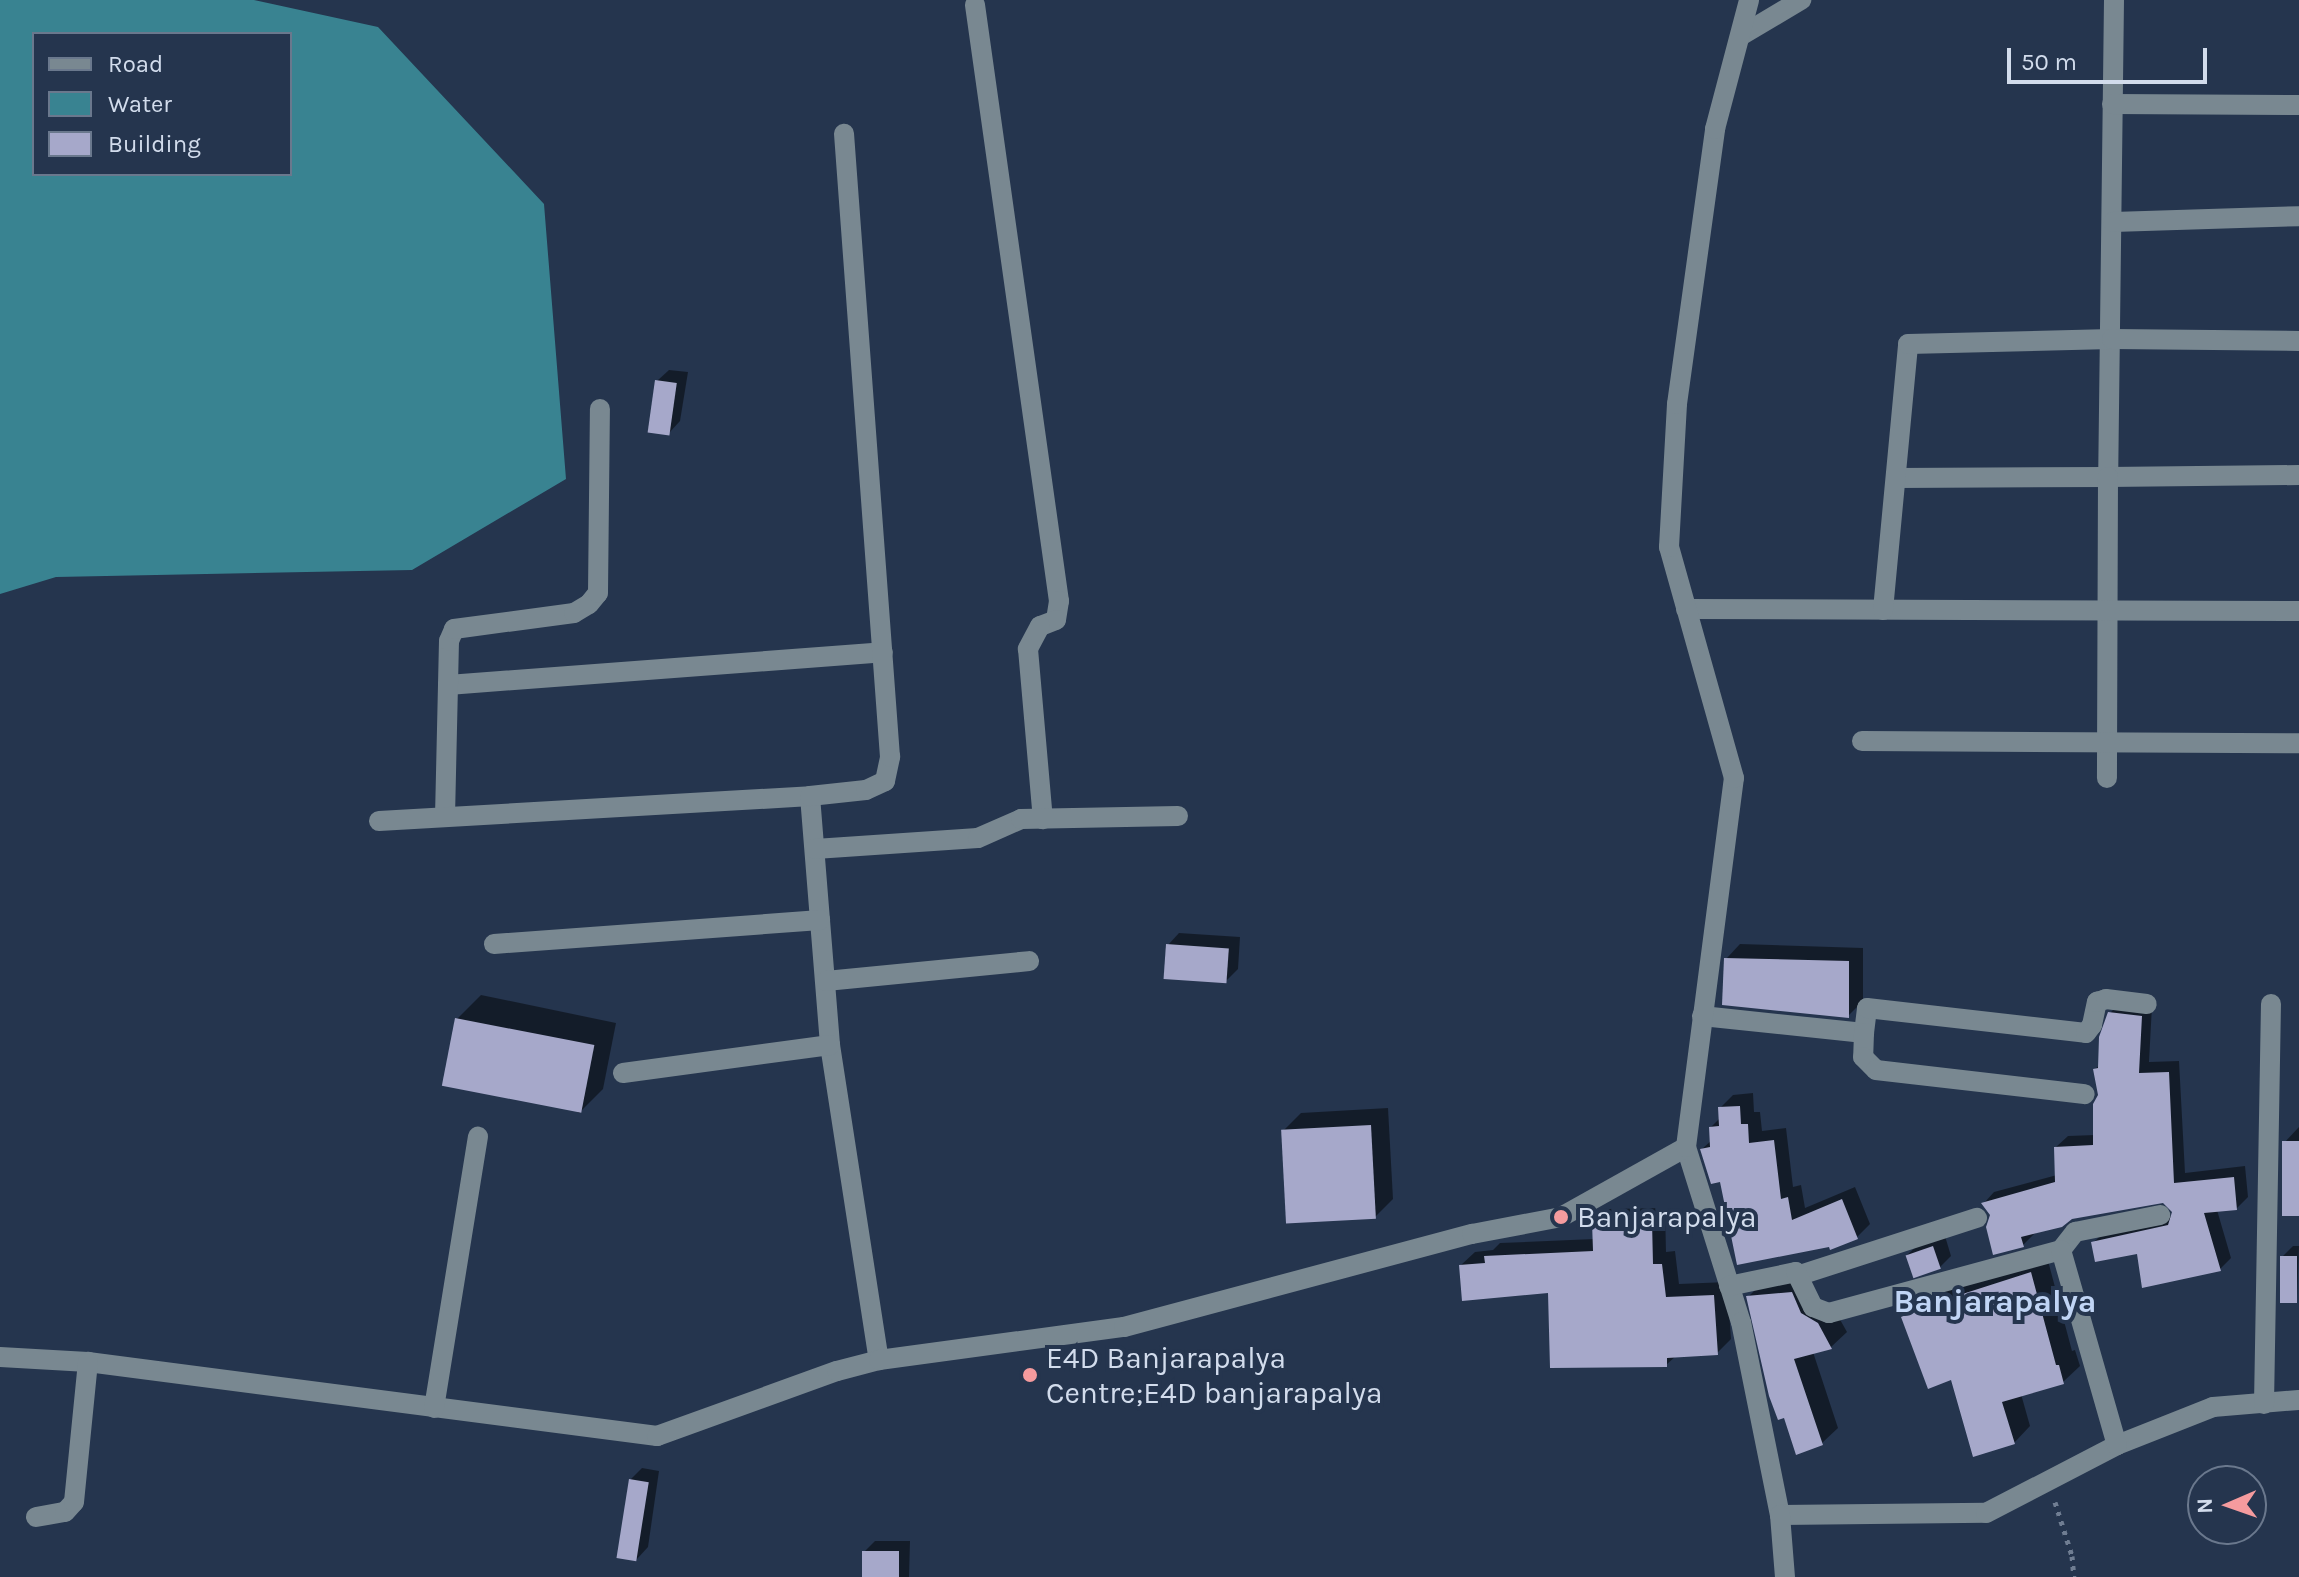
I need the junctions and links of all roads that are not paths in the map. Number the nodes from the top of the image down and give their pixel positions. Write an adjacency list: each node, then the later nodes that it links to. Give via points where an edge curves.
1 (1749, 0): 5 (street)
2 (1801, 0): 5 (street)
3 (2114, 0): 6 (street)
4 (975, 5): 30 (street, via 1059,601 1056,620 1040,626 1028,649)
5 (1742, 35): 17 (street, via 1715,129 1677,404 1669,547)
6 (2112, 104): 7 (street); 10 (street)
7 (2299, 105)
8 (844, 134): 21 (street)
9 (2299, 216): 10 (street)
10 (2113, 222): 11 (street)
11 (2112, 339): 12 (street); 15 (street); 16 (street, via 1908,344)
12 (2299, 341)
13 (600, 409): 22 (street, via 598,593 574,613 454,629)
14 (2299, 475): 15 (street)
15 (2108, 477): 16 (street); 19 (street)
16 (1896, 478): 18 (street)
17 (1686, 609): 18 (street); 39 (street, via 1734,778)
18 (1883, 610): 19 (street)
19 (2108, 610): 20 (street); 24 (street)
20 (2299, 611)
21 (883, 652): 22 (street); 27 (street, via 890,757 885,781 866,790)
22 (448, 685): 29 (street)
23 (1862, 741): 24 (street)
24 (2107, 742): 25 (street); 26 (street)
25 (2299, 743)
26 (2107, 778)
27 (810, 796): 29 (street); 32 (street)
28 (1178, 816): 30 (street)
29 (445, 817): 31 (street)
30 (1043, 819): 32 (street, via 1013,821 978,838)
31 (379, 821)
32 (815, 849): 33 (street)
33 (820, 920): 34 (street); 36 (street)
34 (494, 944)
35 (1029, 961): 36 (street)
36 (826, 981): 41 (street)
37 (2147, 1004): 40 (street, via 2097,1002 2086,1033 1867,1008)
38 (2271, 1004): 55 (street)
39 (1702, 1016): 40 (street); 45 (street)
40 (1864, 1033): 43 (street, via 1863,1057 1876,1070)
41 (830, 1045): 42 (street); 52 (street)
42 (623, 1073)
43 (2085, 1094)
44 (478, 1137): 56 (street)
45 (1686, 1147): 50 (street); 52 (street, via 1561,1217 1472,1234 1124,1327)
46 (2160, 1215): 48 (street, via 2075,1232)
47 (1977, 1218): 49 (street)
48 (2061, 1250): 49 (street, via 1829,1313 1813,1307); 57 (street)
49 (1800, 1275): 50 (street, via 1791,1271)
50 (1729, 1286): 58 (street)
51 (0, 1357): 53 (street)
52 (879, 1360): 56 (street, via 657,1436)
53 (88, 1362): 56 (street); 59 (street, via 74,1502 65,1512)
54 (2299, 1400): 55 (street)
55 (2264, 1404): 57 (street, via 2213,1407)
56 (434, 1408)
57 (2117, 1445): 58 (street, via 1986,1513)
58 (1780, 1515): 60 (street)
59 (36, 1517)
60 (1785, 1577)

